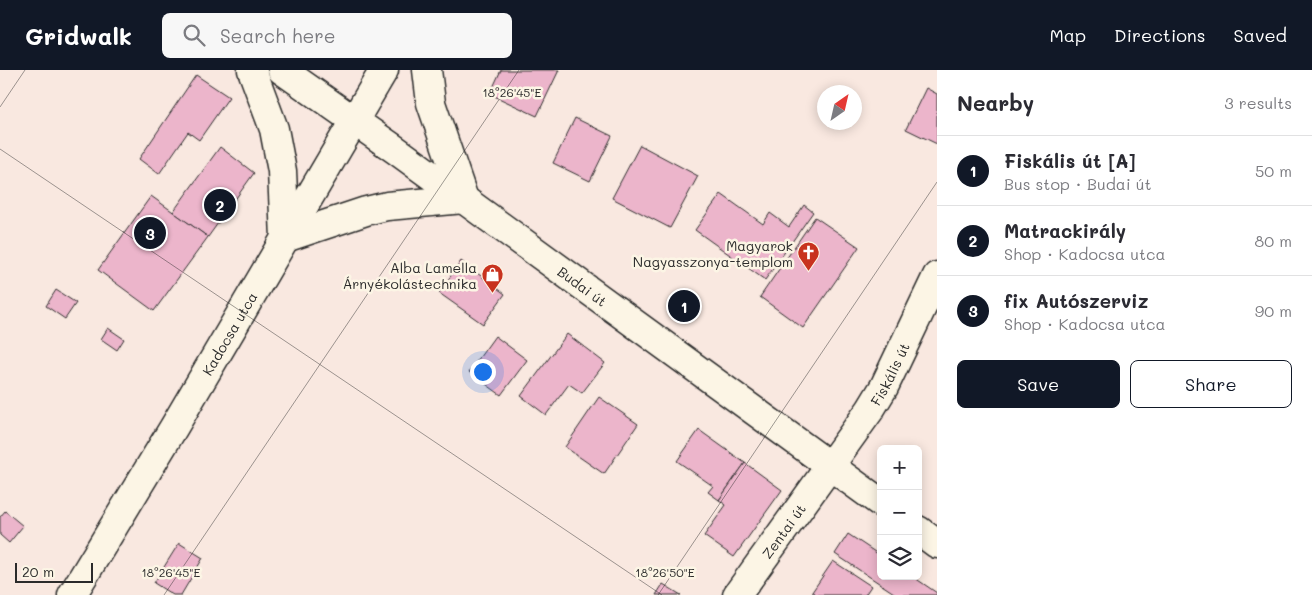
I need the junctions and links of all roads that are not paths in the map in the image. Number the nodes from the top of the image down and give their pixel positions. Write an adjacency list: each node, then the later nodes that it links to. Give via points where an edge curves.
1 (252, 70): 7 (main road, via 274,129 282,171)
2 (282, 70): 5 (main road, Budai út)
3 (384, 70): 5 (main road, Kadocsa utca)
4 (426, 70): 6 (main road, via 432,103)
5 (354, 120): 6 (main road, Budai út); 7 (main road, Kadocsa utca)
6 (464, 199): 7 (main road, via 387,206); 9 (main road, Budai út)
7 (284, 238): 13 (main road, Kadocsa utca)
8 (937, 276): 9 (main road, Fiskális út, via 884,387)
9 (830, 466): 10 (main road, Budai út); 14 (main road, Zentai út)
10 (877, 500)
11 (922, 533): 12 (main road)
12 (937, 544)
13 (72, 595)
14 (737, 595)

